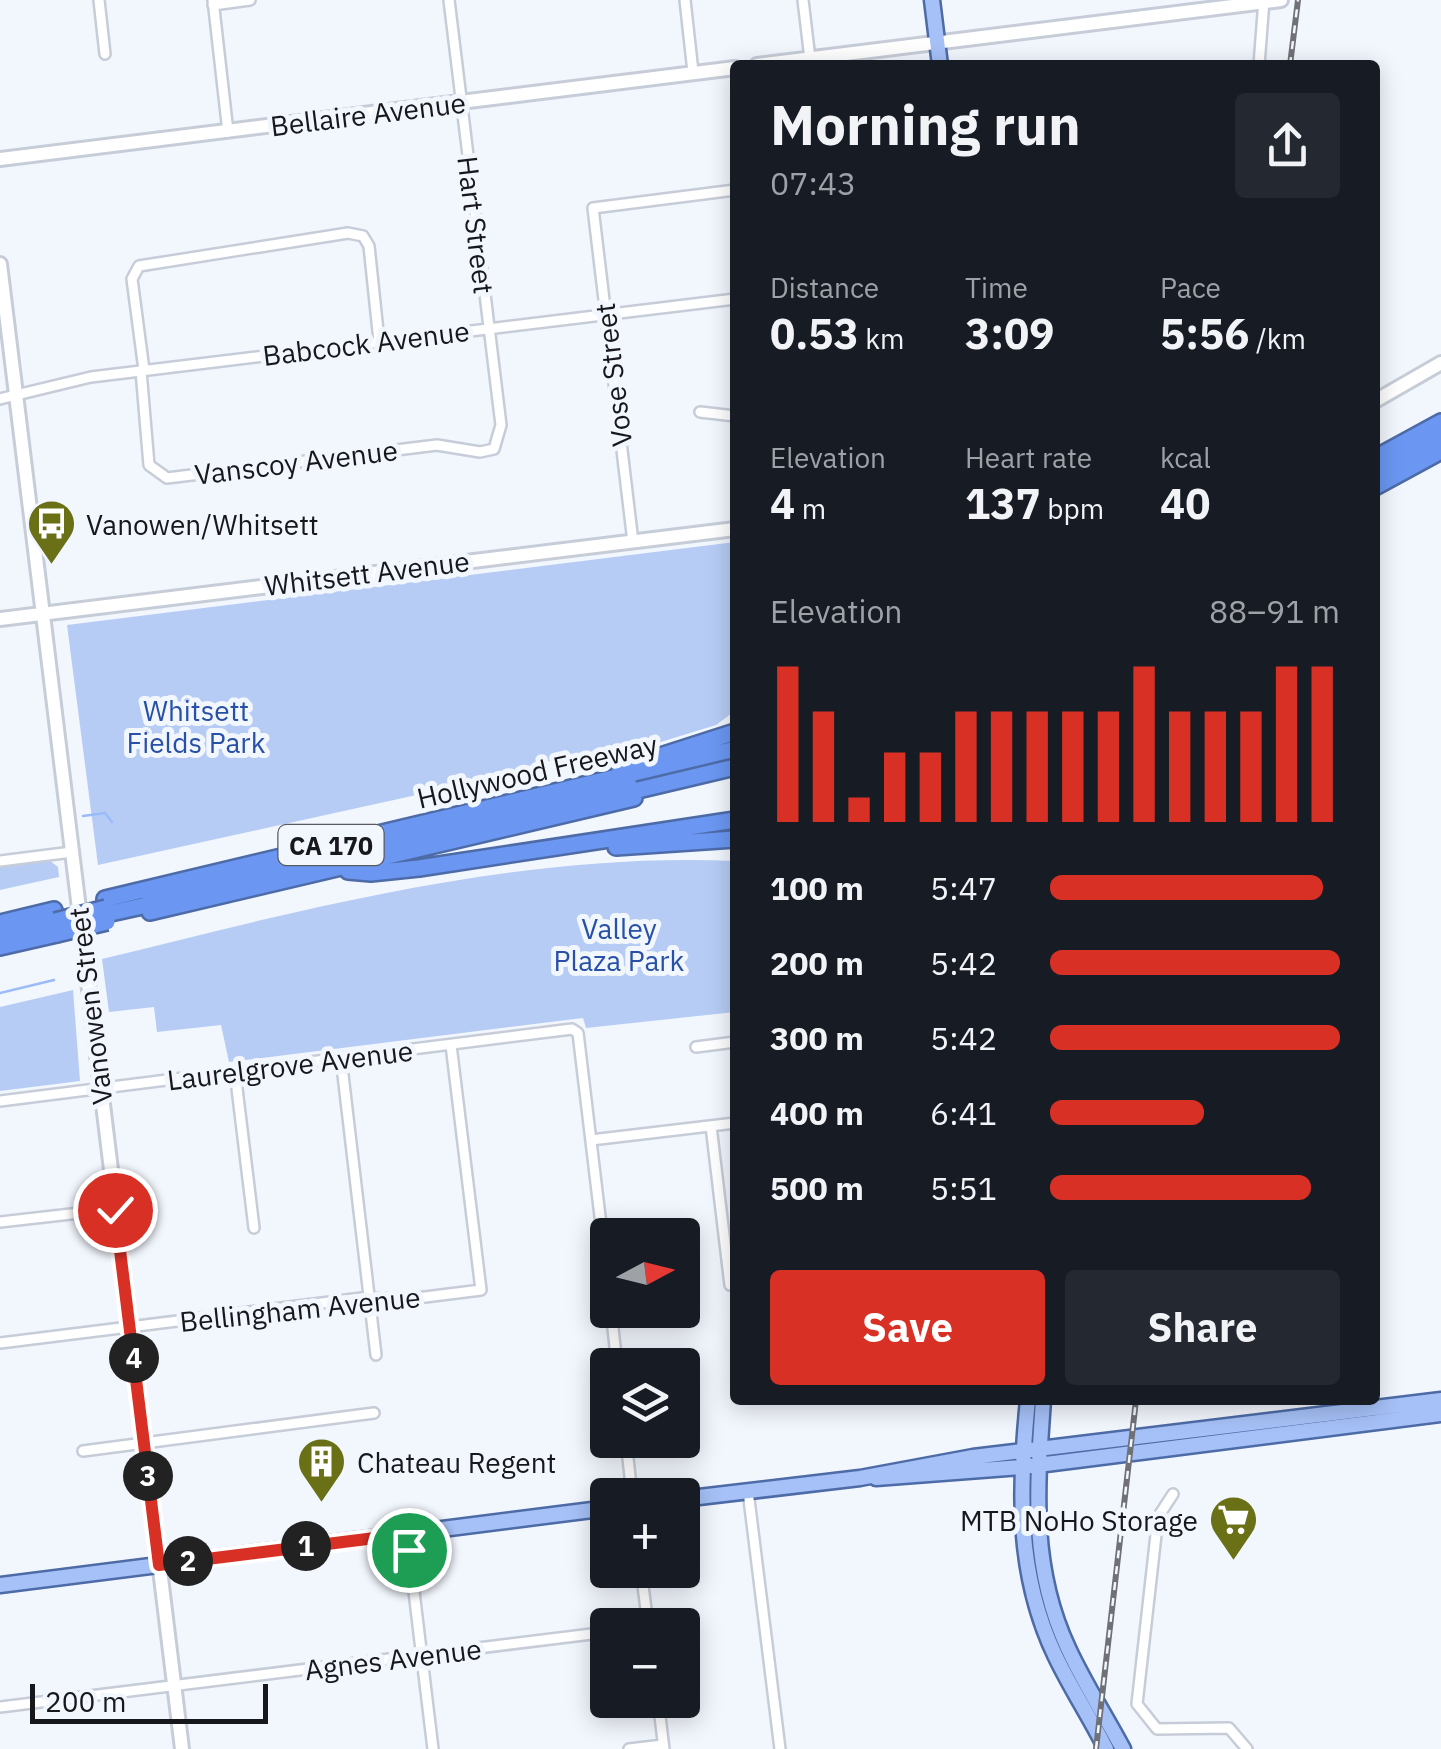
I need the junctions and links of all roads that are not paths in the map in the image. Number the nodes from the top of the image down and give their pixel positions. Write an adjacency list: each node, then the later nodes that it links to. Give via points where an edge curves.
1 (99, 0): 11 (street)
2 (250, 0): 9 (street)
3 (449, 0): 19 (street, Hart Street)
4 (685, 0): 18 (street)
5 (802, 0): 13 (street)
6 (932, 0): 10 (main road)
7 (1281, 0): 8 (main road)
8 (1264, 1): 10 (main road); 16 (street)
9 (213, 2): 20 (street)
10 (937, 43): 12 (main road); 15 (main road)
11 (105, 54)
12 (863, 58): 13 (main road)
13 (810, 59): 14 (main road)
14 (801, 60)
15 (939, 60)
16 (1259, 60)
17 (730, 68): 18 (main road, Bellaire Avenue)
18 (693, 72): 19 (main road, Bellaire Avenue)
19 (461, 102): 20 (main road, Bellaire Avenue); 26 (street, Hart Street)
20 (228, 132): 21 (main road, Bellaire Avenue)
21 (0, 159)
22 (730, 191): 25 (street, Vose Street, via 593,208)
23 (0, 264): 30 (main road, Vanowen Street)
24 (730, 300): 25 (street, Babcock Avenue)
25 (606, 315): 26 (street, Babcock Avenue); 45 (street, Vose Street)
26 (489, 328): 27 (street, Babcock Avenue); 37 (street, Hart Street, via 498,444 488,452)
27 (379, 341): 29 (street, Babcock Avenue); 29 (street, via 370,246 364,236 348,233 144,263 132,279)
28 (1441, 364): 31 (main road)
29 (142, 371): 30 (street, Babcock Avenue); 37 (street, Vanscoy Avenue, via 149,465 156,474)
30 (16, 394): 32 (street, Babcock Avenue); 46 (main road, Vanowen Street)
31 (1380, 398)
32 (0, 399)
33 (700, 412): 34 (street)
34 (730, 415)
35 (1441, 422): 38 (highway); 40 (highway)
36 (1441, 438): 41 (highway); 42 (highway)
37 (437, 445)
38 (1380, 447)
39 (1441, 450): 43 (highway)
40 (1380, 455)
41 (1380, 468)
42 (1380, 475)
43 (1380, 487)
44 (730, 530): 45 (main road, Whitsett Avenue)
45 (633, 542): 46 (main road, Whitsett Avenue)
46 (43, 614): 47 (main road, Whitsett Avenue); 56 (main road, Vanowen Street)
47 (0, 619)
48 (730, 734): 52 (highway)
49 (730, 750): 52 (highway, Hollywood Freeway / CA 170)
50 (730, 764): 59 (highway)
51 (730, 775): 58 (highway, Hollywood Freeway / CA 170)
52 (558, 791): 59 (highway, Hollywood Freeway / CA 170)
53 (730, 821): 55 (highway)
54 (730, 839): 55 (highway)
55 (557, 848): 58 (highway, via 372,874)
56 (72, 852): 57 (street); 69 (main road, Vanowen Street)
57 (0, 860)
58 (332, 870): 59 (highway, Hollywood Freeway / CA 170)
59 (106, 911): 61 (highway, Hollywood Freeway / CA 170); 61 (highway, Hollywood Freeway / CA 170, bridge)
60 (0, 923): 61 (highway, Hollywood Freeway / CA 170)
61 (55, 923): 62 (highway); 63 (highway, Hollywood Freeway / CA 170)
62 (0, 937)
63 (0, 948)
64 (730, 1043): 66 (street)
65 (451, 1045): 67 (street, Laurelgrove Avenue); 73 (street, Laurelgrove Avenue, via 578,1033); 79 (street, Bellingham Avenue, via 481,1290)
66 (696, 1047)
67 (341, 1058): 68 (street, Laurelgrove Avenue); 79 (street)
68 (235, 1072): 69 (street, Laurelgrove Avenue); 77 (street)
69 (100, 1088): 70 (street, Laurelgrove Avenue); 74 (main road, Vanowen Street)
70 (0, 1101)
71 (730, 1124): 72 (street)
72 (712, 1126): 73 (street); 78 (street)
73 (591, 1140): 75 (street)
74 (115, 1210): 76 (street); 80 (main road, Vanowen Street)
75 (600, 1218)
76 (0, 1222)
77 (254, 1228)
78 (730, 1286)
79 (369, 1298): 80 (street, Bellingham Avenue); 82 (street)
80 (130, 1327): 81 (street, Bellingham Avenue); 89 (main road, Vanowen Street)
81 (0, 1343)
82 (376, 1354)
83 (1441, 1400): 88 (main road)
84 (1028, 1405): 91 (main road)
85 (1041, 1405): 91 (main road)
86 (374, 1413): 89 (street)
87 (1441, 1414): 88 (main road)
88 (1376, 1415): 91 (main road)
89 (144, 1444): 90 (street); 97 (main road, Vanowen Street)
90 (83, 1451)
91 (1030, 1458): 92 (main road, via 901,1479); 109 (main road, via 1025,1561 1037,1608); 110 (main road, via 1051,1604)
92 (748, 1492): 94 (main road); 108 (street)
93 (1173, 1494): 111 (street, via 1158,1517 1137,1704 1157,1728 1229,1728)
94 (700, 1497)
95 (590, 1510): 96 (main road)
96 (407, 1534): 97 (main road); 100 (street)
97 (159, 1565): 98 (main road); 101 (main road, Vanowen Street)
98 (0, 1585)
99 (590, 1634): 100 (street, Agnes Avenue)
100 (422, 1655): 101 (street, Agnes Avenue); 106 (street)
101 (174, 1686): 102 (street, Agnes Avenue); 105 (main road, Vanowen Street)
102 (0, 1707)
103 (660, 1718): 104 (street)
104 (664, 1747): 107 (street)
105 (182, 1749)
106 (433, 1749)
107 (629, 1749)
108 (780, 1749)
109 (1106, 1749)
110 (1123, 1749)
111 (1247, 1749)

